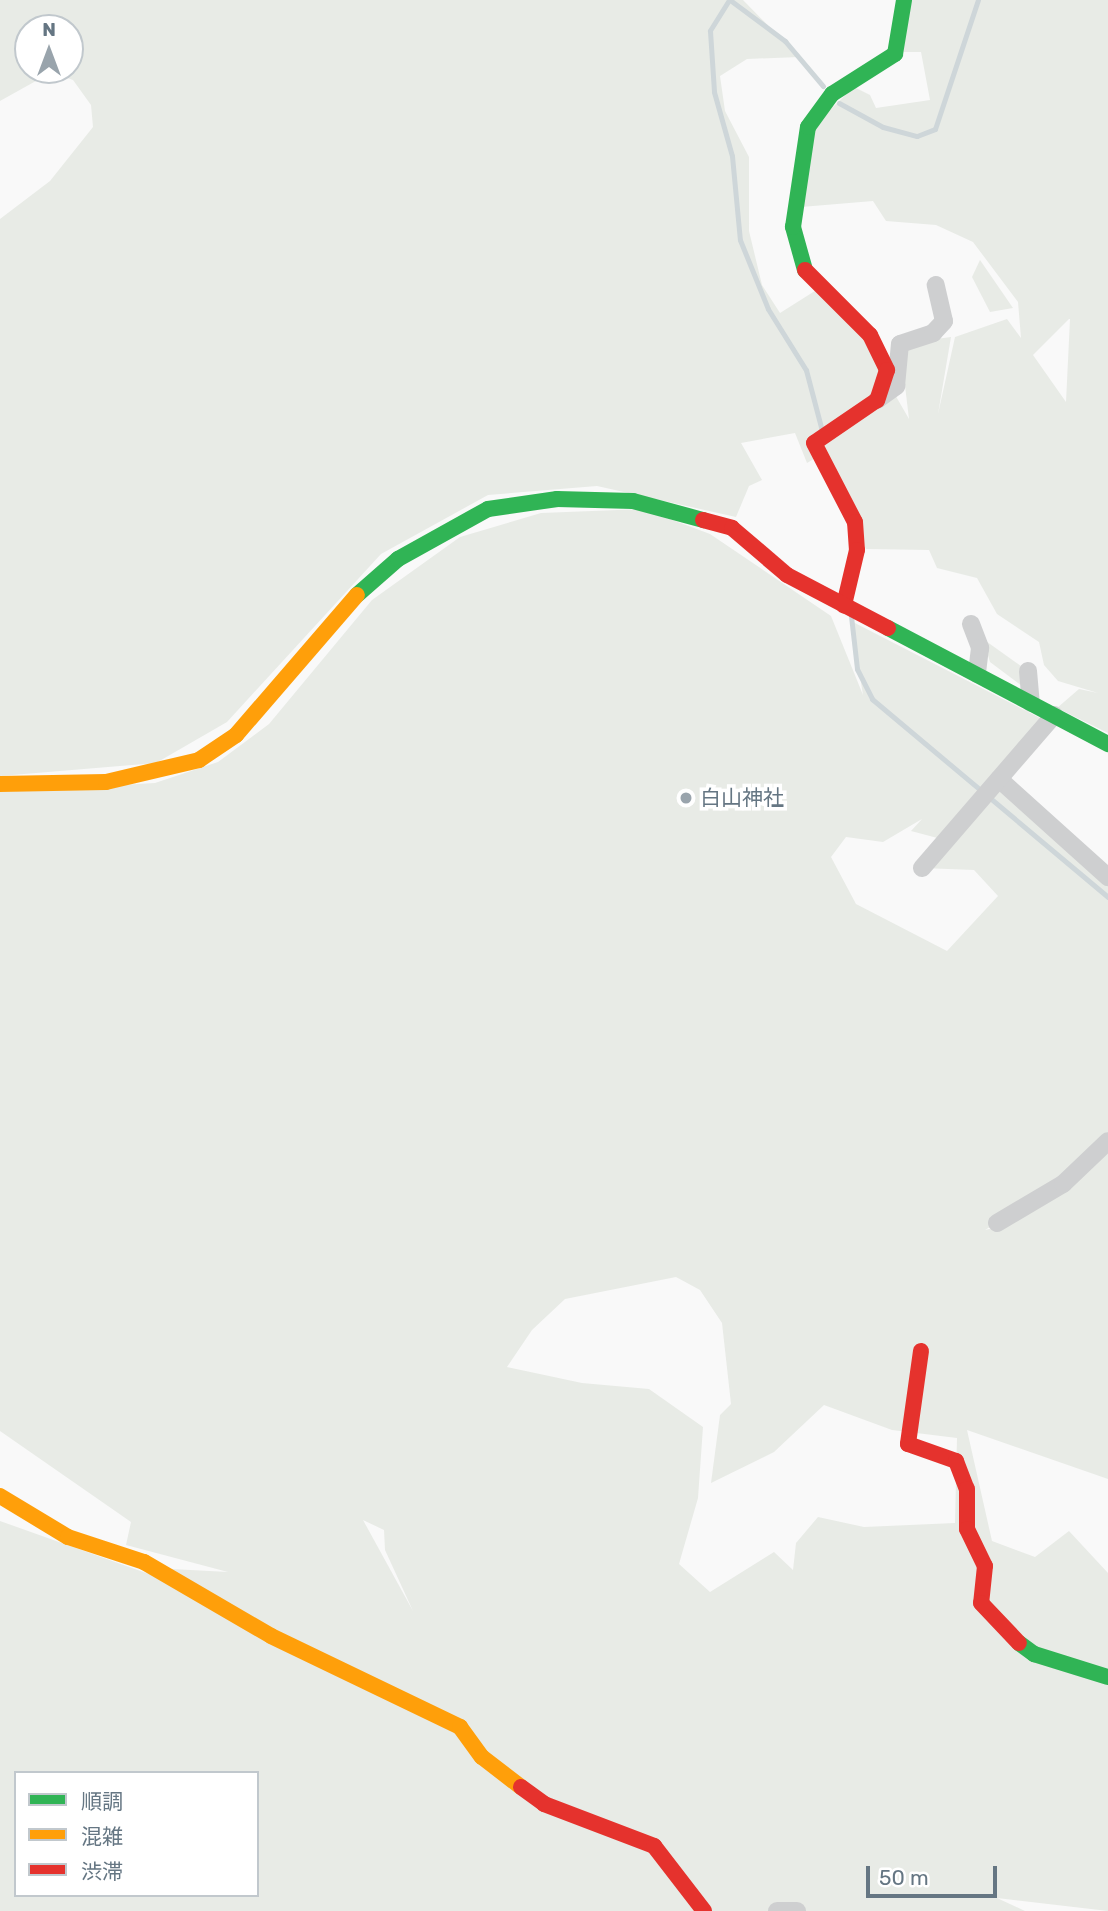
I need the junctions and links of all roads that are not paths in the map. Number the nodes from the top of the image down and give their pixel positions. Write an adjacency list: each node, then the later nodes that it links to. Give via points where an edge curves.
1 (904, 0): 3 (street, via 895,54 878,71 832,94 808,127 793,228 806,274 883,353 887,370)
2 (936, 285): 3 (street, via 944,321 933,333 900,344 896,386)
3 (877, 400): 4 (street, via 817,435 817,457 858,537)
4 (851, 609): 7 (street); 12 (street, via 787,575 732,528 711,519 633,501 522,501 459,522 398,559 236,735 199,760 106,782)
5 (971, 624): 7 (street, via 980,648)
6 (1028, 671): 8 (street)
7 (977, 674): 8 (street)
8 (1031, 703): 9 (street)
9 (1054, 715): 10 (street); 11 (street)
10 (1108, 744)
11 (997, 781): 13 (street); 14 (street)
12 (0, 784)
13 (922, 868)
14 (1108, 877)
15 (1108, 1142): 16 (street, via 1063,1184)
16 (998, 1223)
17 (921, 1351): 19 (street, via 908,1444 956,1461 967,1489 967,1529 985,1566 981,1603 1004,1632 1034,1654 1073,1661)
18 (0, 1496): 20 (street, via 68,1537 144,1562 271,1636 460,1727 482,1757 544,1804 654,1846)
19 (1108, 1677)
20 (704, 1911)
21 (777, 1911): 22 (street)
22 (797, 1911)

